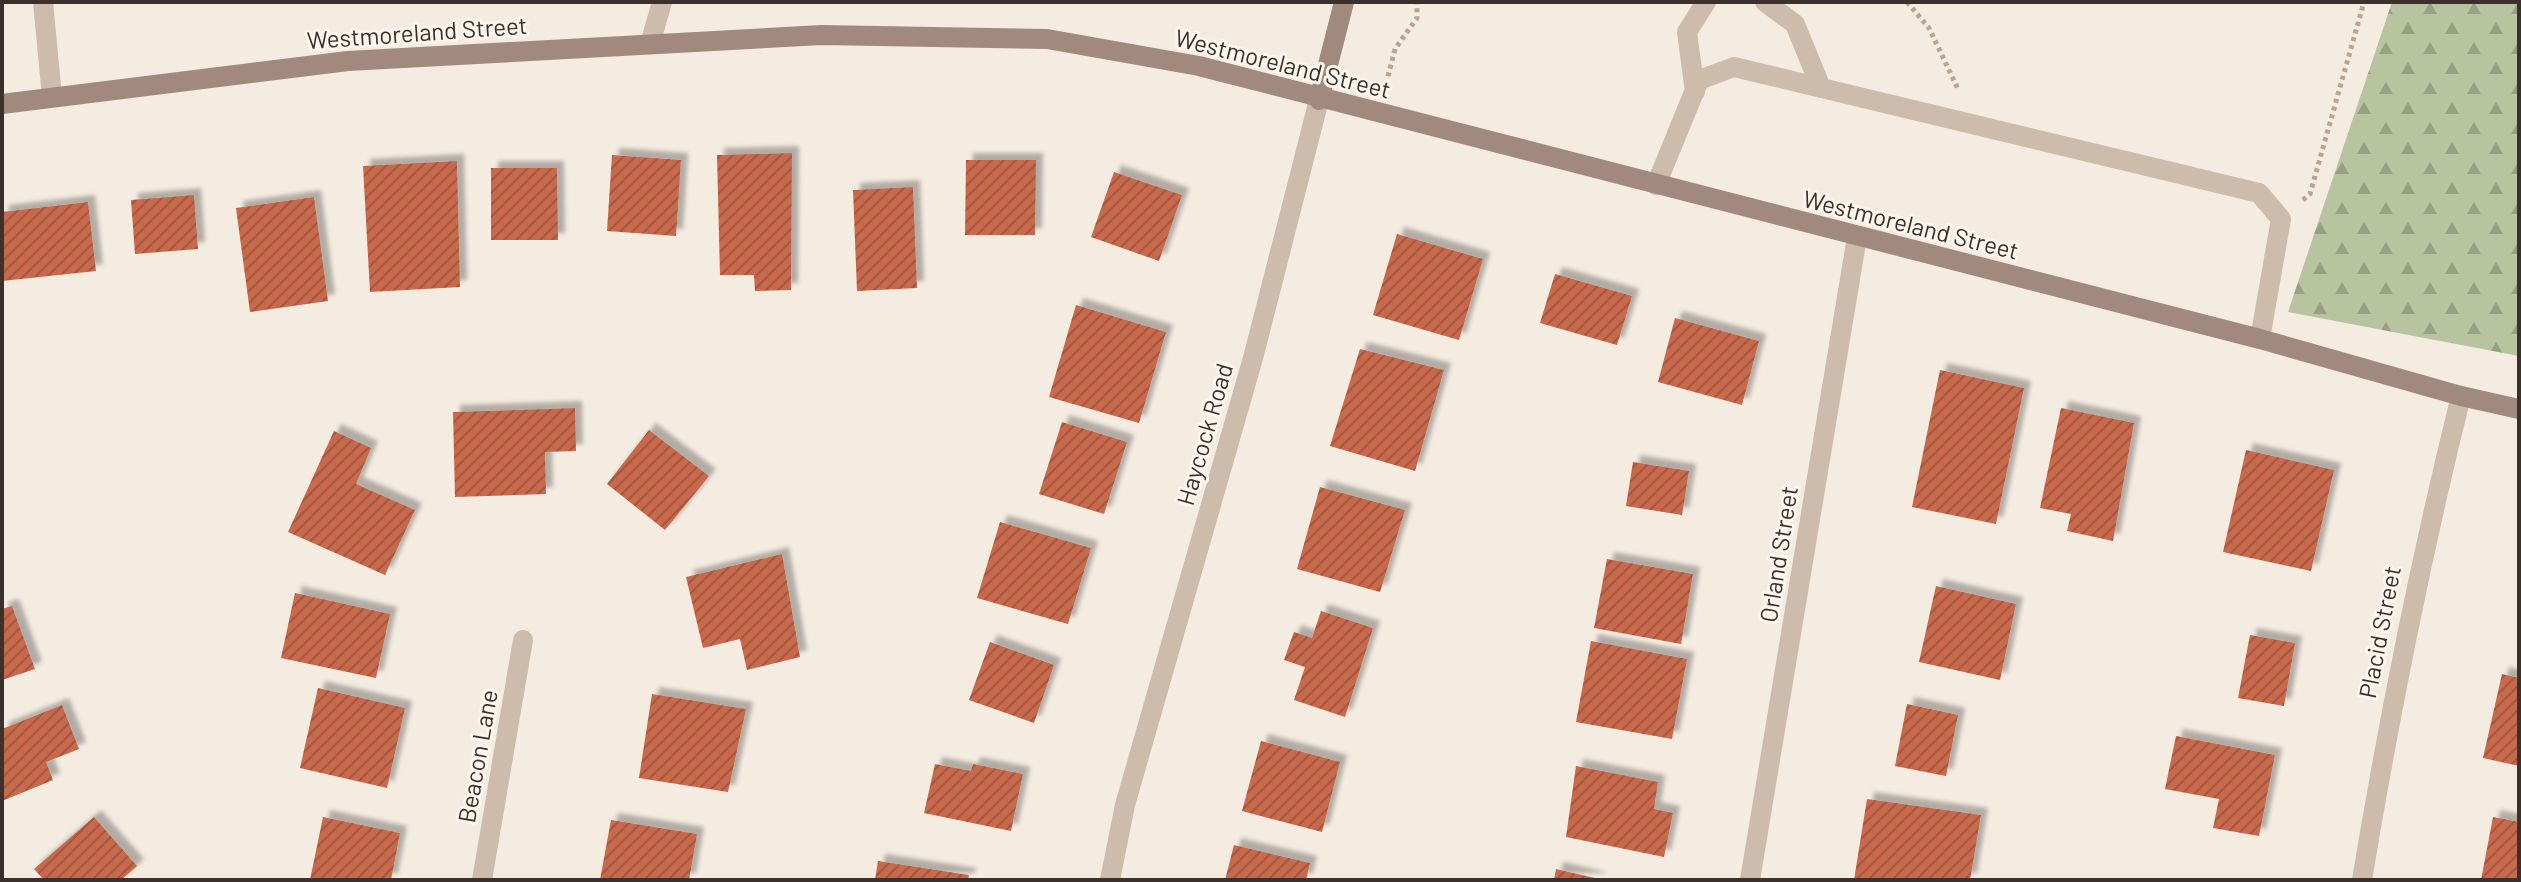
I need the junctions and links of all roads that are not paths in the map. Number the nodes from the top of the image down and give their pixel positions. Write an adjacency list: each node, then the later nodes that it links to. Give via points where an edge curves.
1 (43, 2): 9 (street)
2 (662, 2): 6 (street)
3 (1344, 2): 10 (main road, Haycock Road)
4 (1706, 2): 8 (street, via 1687,32)
5 (1765, 2): 7 (street, via 1795,24)
6 (650, 44): 9 (main road, Westmoreland Street, via 348,61); 10 (main road, Westmoreland Street, via 822,35 1047,39 1199,66)
7 (1821, 88): 8 (street, via 1734,67 1699,80); 14 (street, via 2259,193 2281,219)
8 (1695, 92): 12 (street)
9 (52, 97): 11 (main road, Westmoreland Street)
10 (1319, 100): 12 (main road, Westmoreland Street); 19 (street, Haycock Road, via 1253,358 1125,805)
11 (2, 104)
12 (1656, 185): 13 (main road, Westmoreland Street)
13 (1857, 237): 14 (main road, Westmoreland Street); 20 (street, Orland Street)
14 (2260, 339): 15 (main road, Westmoreland Street)
15 (2461, 396): 16 (main road, Westmoreland Street); 21 (street, Placid Street, via 2411,604)
16 (2519, 409)
17 (523, 640): 18 (street, Beacon Lane)
18 (482, 880)
19 (1110, 880)
20 (1750, 880)
21 (2362, 880)

